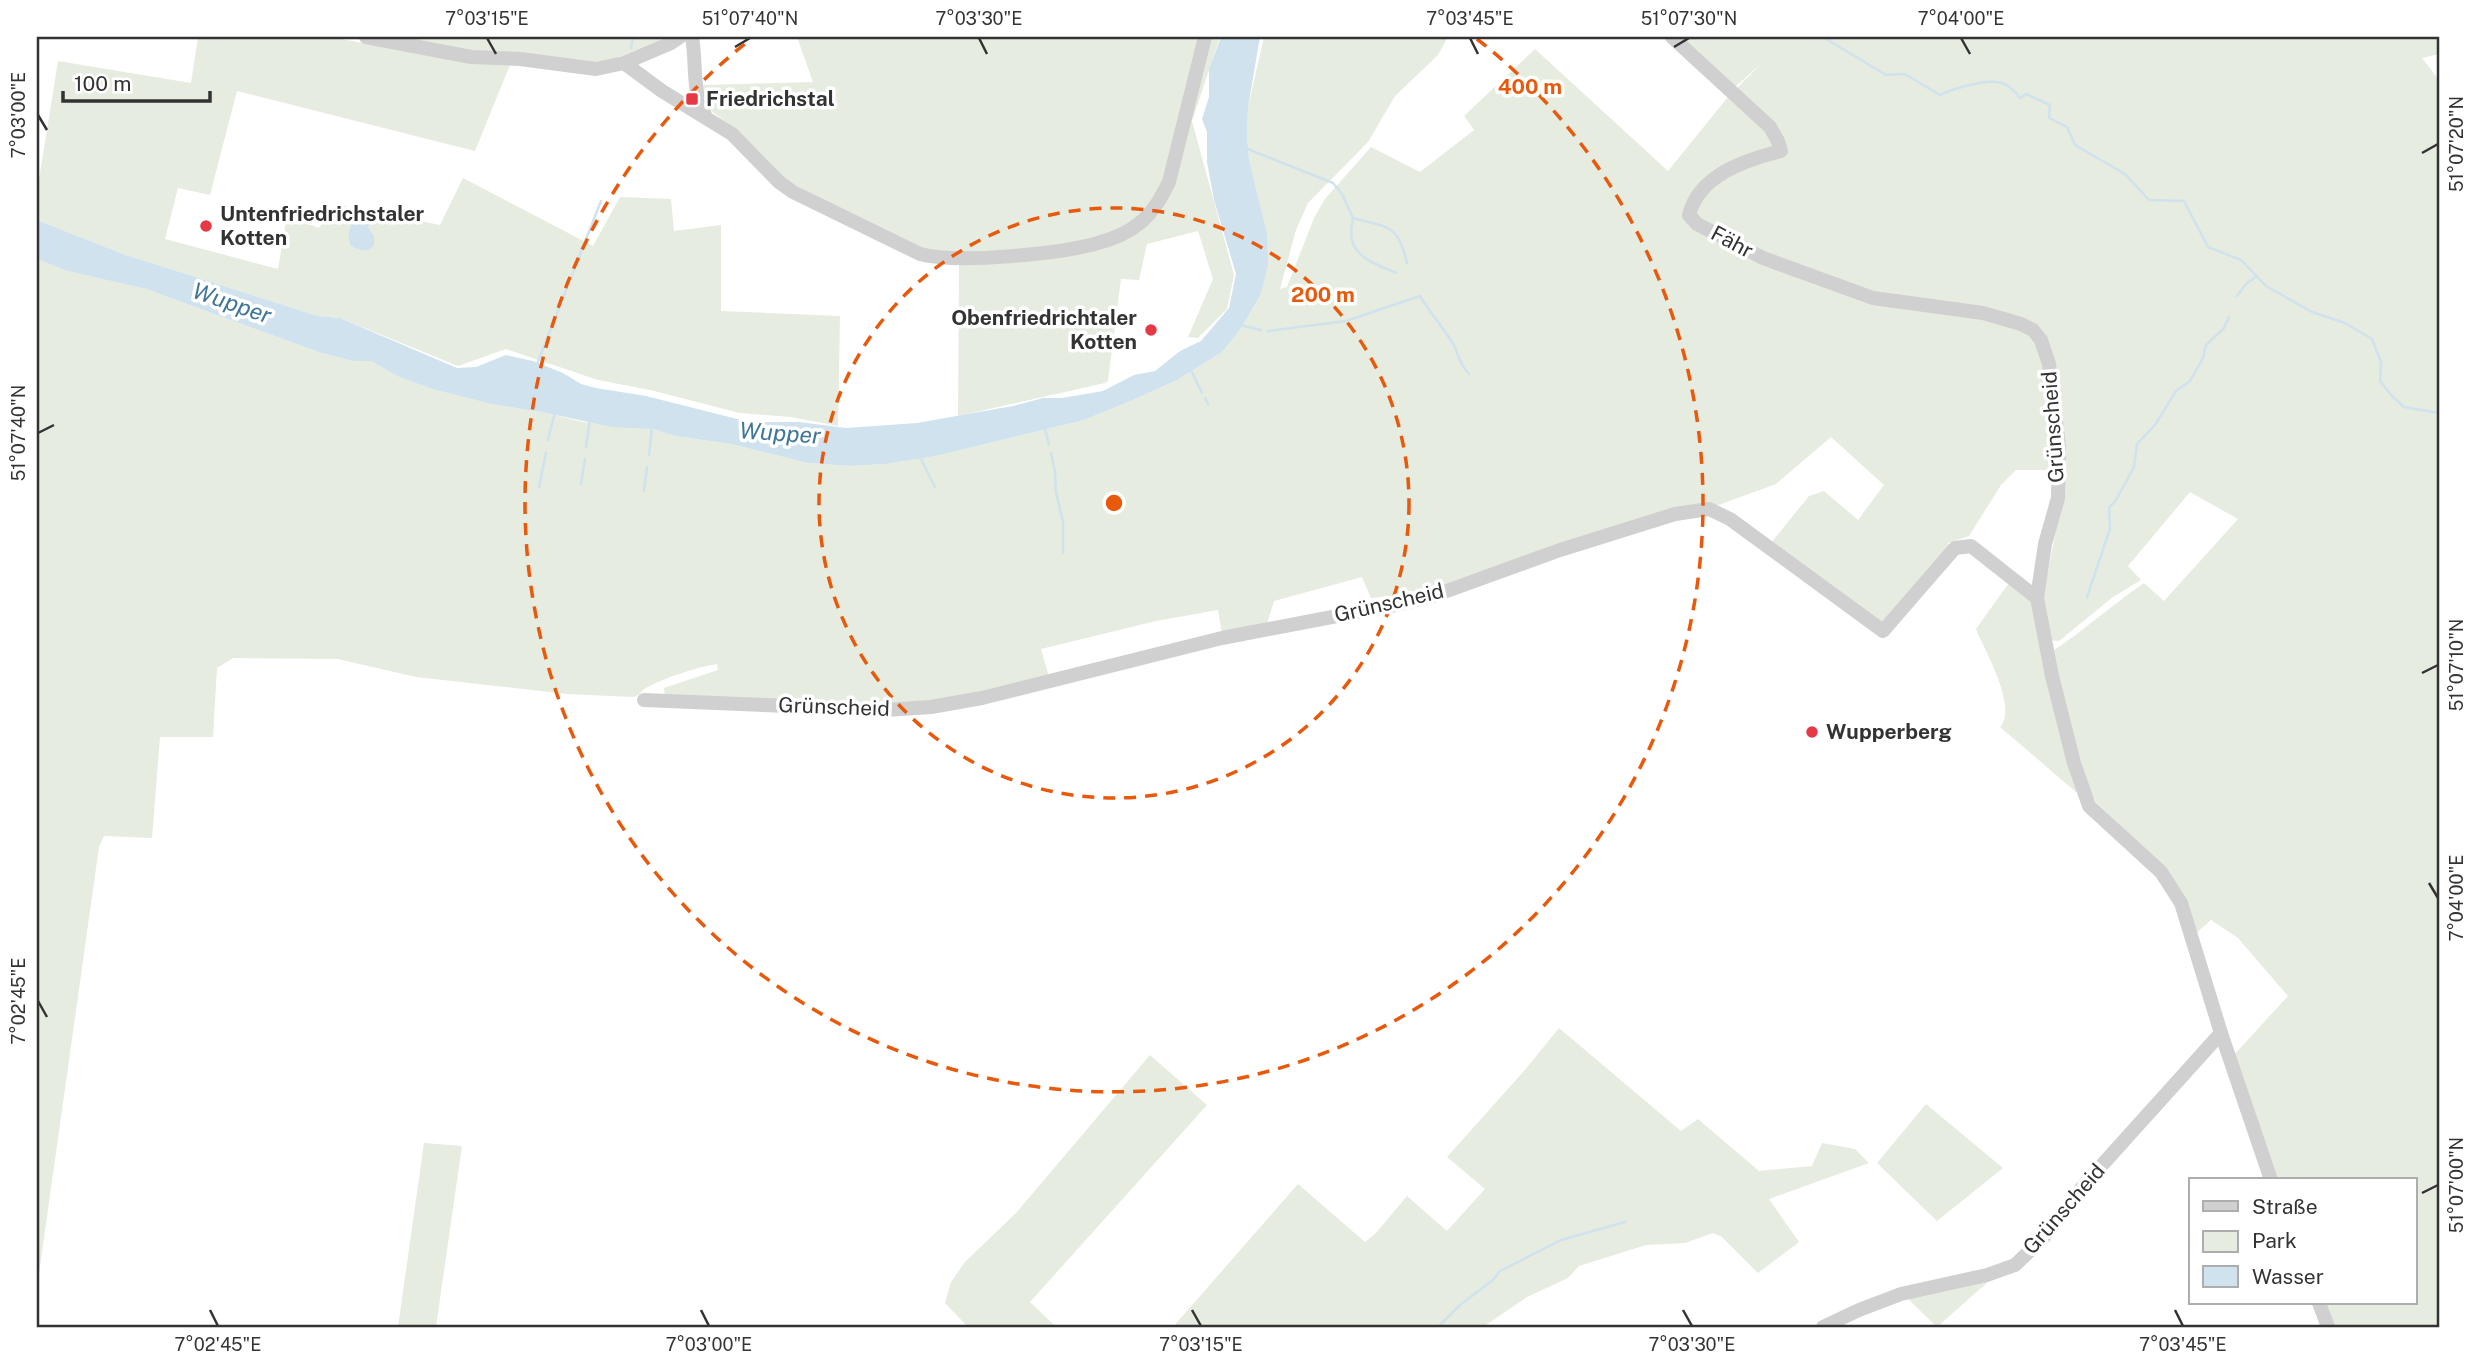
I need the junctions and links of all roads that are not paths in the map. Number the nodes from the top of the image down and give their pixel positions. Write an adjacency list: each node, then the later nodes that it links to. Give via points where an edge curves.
1 (366, 37): 6 (street, via 471,57 596,69)
2 (680, 37): 6 (street)
3 (692, 37): 7 (street, via 696,90)
4 (1205, 37): 7 (street, via 1168,181 1158,202 1142,221 1112,239 1077,248 930,257 793,192 737,138)
5 (1672, 37): 8 (street, Fähr, via 1770,127 1779,141 1780,151 1725,170 1691,204 1689,215 1697,224 1763,258 1872,298 1983,313 2021,324)
6 (624, 63): 7 (street)
7 (706, 117)
8 (2041, 340): 9 (street, Grünscheid, via 2049,364 2059,446 2058,498)
9 (2037, 598): 10 (street, Grünscheid, via 1971,546 1955,548 1883,631 1730,519 1709,509 1675,514 1560,550 1433,596 1222,638 944,705 886,710); 11 (street, Grünscheid, via 2052,676 2089,806 2161,872 2180,903)
10 (644, 700)
11 (2221, 1033): 12 (street, Grünscheid); 14 (street, Grünscheid, via 2015,1265 1902,1294)
12 (2270, 1178)
13 (2319, 1304): 15 (street)
14 (1823, 1327)
15 (2328, 1327)

